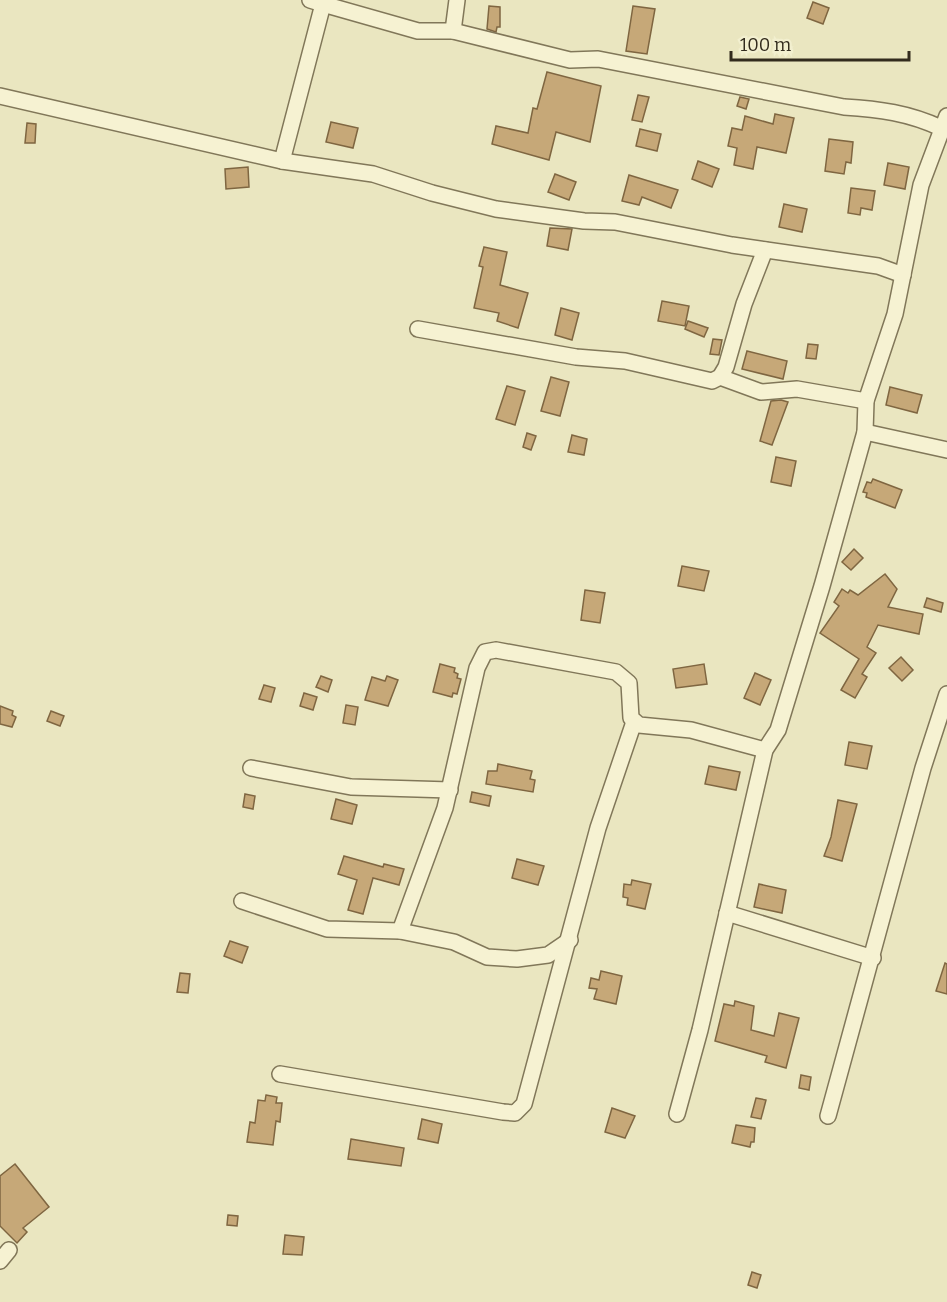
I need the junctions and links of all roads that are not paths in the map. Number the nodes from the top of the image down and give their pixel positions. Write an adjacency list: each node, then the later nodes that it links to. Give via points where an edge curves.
1 (457, 0): 3 (street)
2 (317, 2): 3 (street, via 418,31); 6 (street)
3 (453, 31): 5 (street, via 570,60 598,59 844,107 885,109)
4 (0, 96): 6 (street)
5 (944, 122): 8 (street, via 921,185)
6 (282, 161): 7 (street, via 373,174 496,210 615,222)
7 (765, 250): 8 (street, via 878,266); 10 (street)
8 (903, 275): 11 (street, via 895,314)
9 (418, 329): 10 (street, via 576,357 625,361 712,381)
10 (720, 377): 11 (street, via 761,392 798,389)
11 (866, 401): 12 (street)
12 (865, 432): 13 (street); 16 (street, via 783,715)
13 (947, 450)
14 (947, 693): 23 (street)
15 (634, 722): 16 (street, via 646,727 691,730); 18 (street, via 629,683 616,672 489,650 481,656 477,668); 22 (street, via 598,828)
16 (765, 750): 20 (street)
17 (251, 768): 18 (street, via 351,787)
18 (450, 790): 21 (street)
19 (242, 901): 21 (street, via 327,929)
20 (727, 912): 23 (street); 25 (street)
21 (400, 931): 22 (street, via 454,942 487,957 517,959 548,955)
22 (570, 940): 24 (street, via 524,1104 515,1113)
23 (873, 958): 26 (street)
24 (280, 1074)
25 (677, 1114)
26 (828, 1116)

